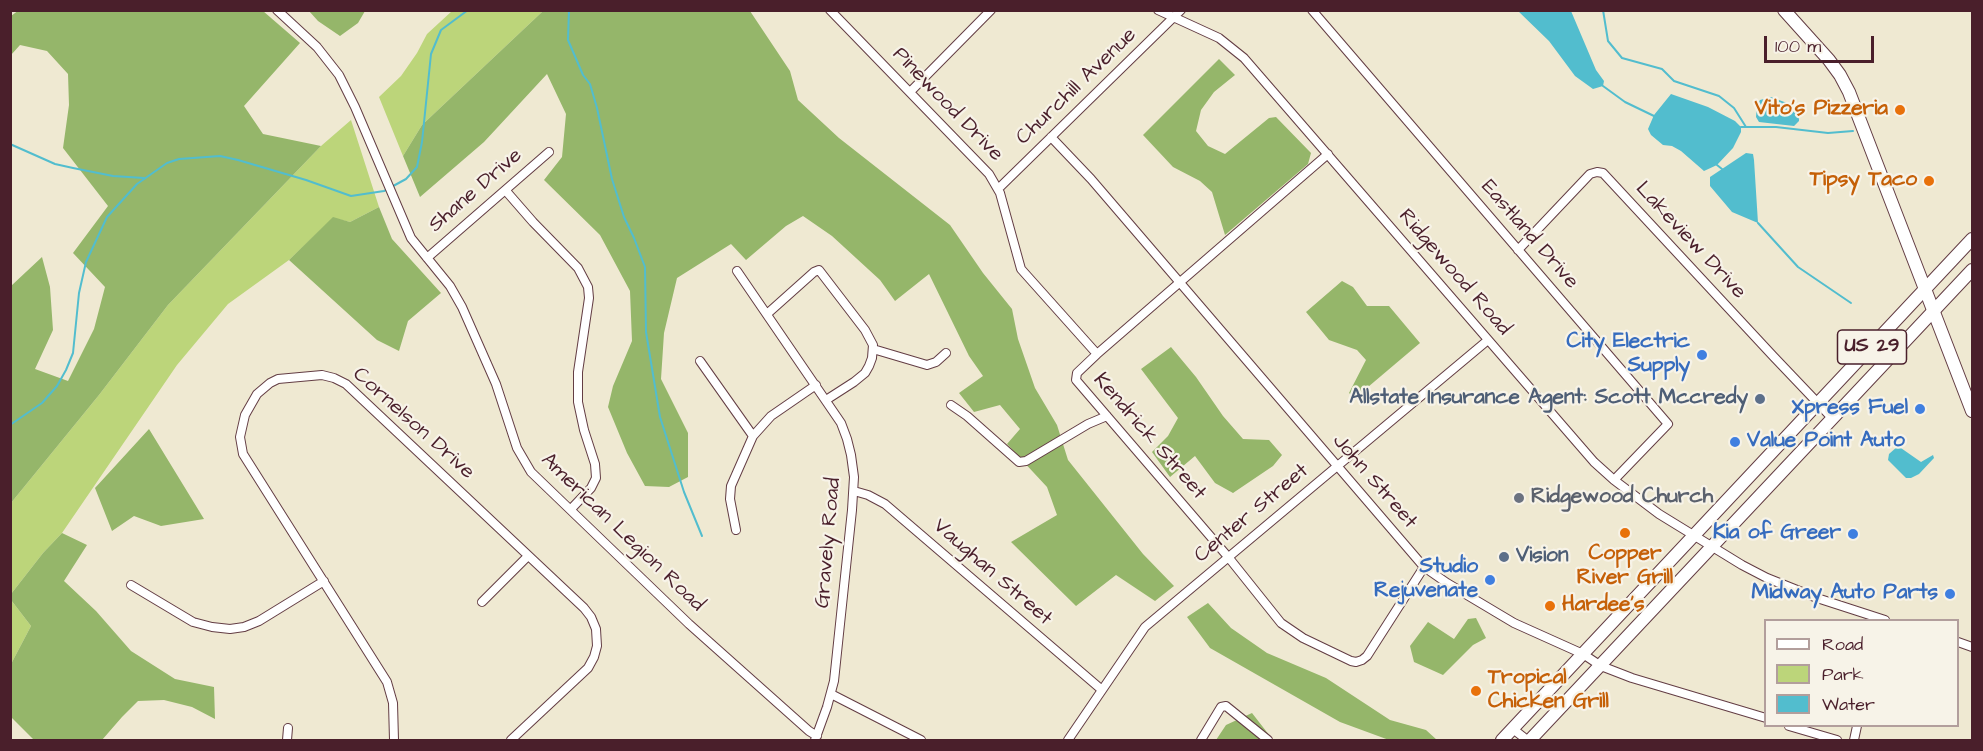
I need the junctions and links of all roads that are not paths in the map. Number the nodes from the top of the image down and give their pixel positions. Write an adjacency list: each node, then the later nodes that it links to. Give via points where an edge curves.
1 (277, 10): 16 (street, American Legion Road, via 317,47 339,75 411,238)
2 (830, 10): 8 (street, Pinewood Drive)
3 (992, 10): 8 (street)
4 (1158, 10): 7 (street, Ridgewood Road)
5 (1311, 10): 15 (street, Eastland Drive)
6 (1784, 10): 20 (main road, via 1845,83)
7 (1178, 14): 9 (street, Churchill Avenue); 11 (street, Ridgewood Road, via 1236,51)
8 (909, 92): 12 (street, Pinewood Drive, via 989,174)
9 (1051, 137): 12 (street, Churchill Avenue); 19 (street, John Street)
10 (549, 152): 13 (street, Shane Drive)
11 (1328, 154): 19 (street, Kendrick Street); 23 (street, Ridgewood Road)
12 (998, 189): 26 (street, Pinewood Drive, via 1022,269)
13 (506, 191): 16 (street, Shane Drive); 40 (street, via 578,268 588,287 578,402 596,478)
14 (1972, 239): 20 (main road, US 29)
15 (1518, 250): 32 (street, Lakeview Drive, via 1590,174 1603,173); 38 (street, Eastland Drive, via 1668,424)
16 (427, 258): 40 (street, American Legion Road, via 462,307 496,384 520,455 537,479)
17 (1972, 270): 21 (main road, US 29)
18 (737, 271): 22 (street, Gravely Road)
19 (1179, 282): 26 (street, Kendrick Street); 37 (street, John Street)
20 (1925, 290): 21 (main road); 32 (main road, US 29)
21 (1934, 311): 29 (main road); 35 (main road, US 29)
22 (767, 314): 24 (street, via 819,270 865,330); 28 (street, Gravely Road)
23 (1488, 340): 37 (street, Center Street); 38 (street, Ridgewood Road, via 1593,462)
24 (873, 350): 25 (street, via 927,365); 30 (street, via 865,373)
25 (946, 353)
26 (1097, 354): 34 (street, Kendrick Street, via 1078,371 1076,380)
27 (700, 361): 36 (street)
28 (816, 385): 30 (street, Gravely Road); 36 (street, via 771,416)
29 (1969, 392): 33 (main road)
30 (826, 400): 39 (street, Gravely Road, via 848,439)
31 (951, 405): 34 (street, via 1019,462)
32 (1818, 405): 35 (street, Lakeview Drive); 42 (main road, US 29)
33 (1972, 411)
34 (1107, 416): 45 (street, Kendrick Street)
35 (1833, 419): 43 (main road, US 29)
36 (753, 436): 41 (street, via 731,486)
37 (1337, 467): 45 (street, Center Street); 46 (street, John Street)
38 (1614, 480): 42 (street, Ridgewood Road)
39 (854, 491): 53 (street, Vaughan Street, via 885,504); 54 (street, Gravely Road)
40 (571, 509): 59 (street, American Legion Road, via 697,631)
41 (736, 530)
42 (1695, 535): 43 (street, Ridgewood Road); 51 (main road, US 29)
43 (1713, 546): 50 (street, Ridgewood Road, via 1767,578); 52 (main road, US 29)
44 (528, 556): 47 (street, Cornelson Drive, via 346,384 322,375 285,377 256,394 241,427 241,447); 49 (street); 62 (street, Cornelson Drive, via 587,612 596,628 597,646 582,675)
45 (1228, 558): 46 (street, Kendrick Street, via 1288,629 1356,662 1367,656); 53 (street, Center Street, via 1145,627)
46 (1424, 567): 51 (street, John Street, via 1514,623)
47 (324, 581): 48 (street, via 259,621 230,629 194,622); 61 (street, Cornelson Drive, via 387,682 393,703)
48 (130, 585)
49 (482, 602)
50 (1877, 619)
51 (1583, 654): 52 (street, John Street); 58 (main road, US 29)
52 (1601, 666): 55 (street, John Street); 68 (main road, US 29)
53 (1102, 690): 64 (street, Center Street)
54 (831, 694): 59 (street, Gravely Road); 63 (street)
55 (1764, 717)
56 (1792, 727): 69 (street)
57 (288, 728): 60 (street)
58 (1513, 729): 67 (main road, US 29); 68 (street)
59 (816, 738)
60 (286, 741)
61 (394, 741)
62 (511, 741)
63 (921, 741)
64 (1068, 741)
65 (1201, 741): 66 (street, via 1221,707 1226,706)
66 (1268, 741)
67 (1502, 741)
68 (1528, 741)
69 (1837, 741)

